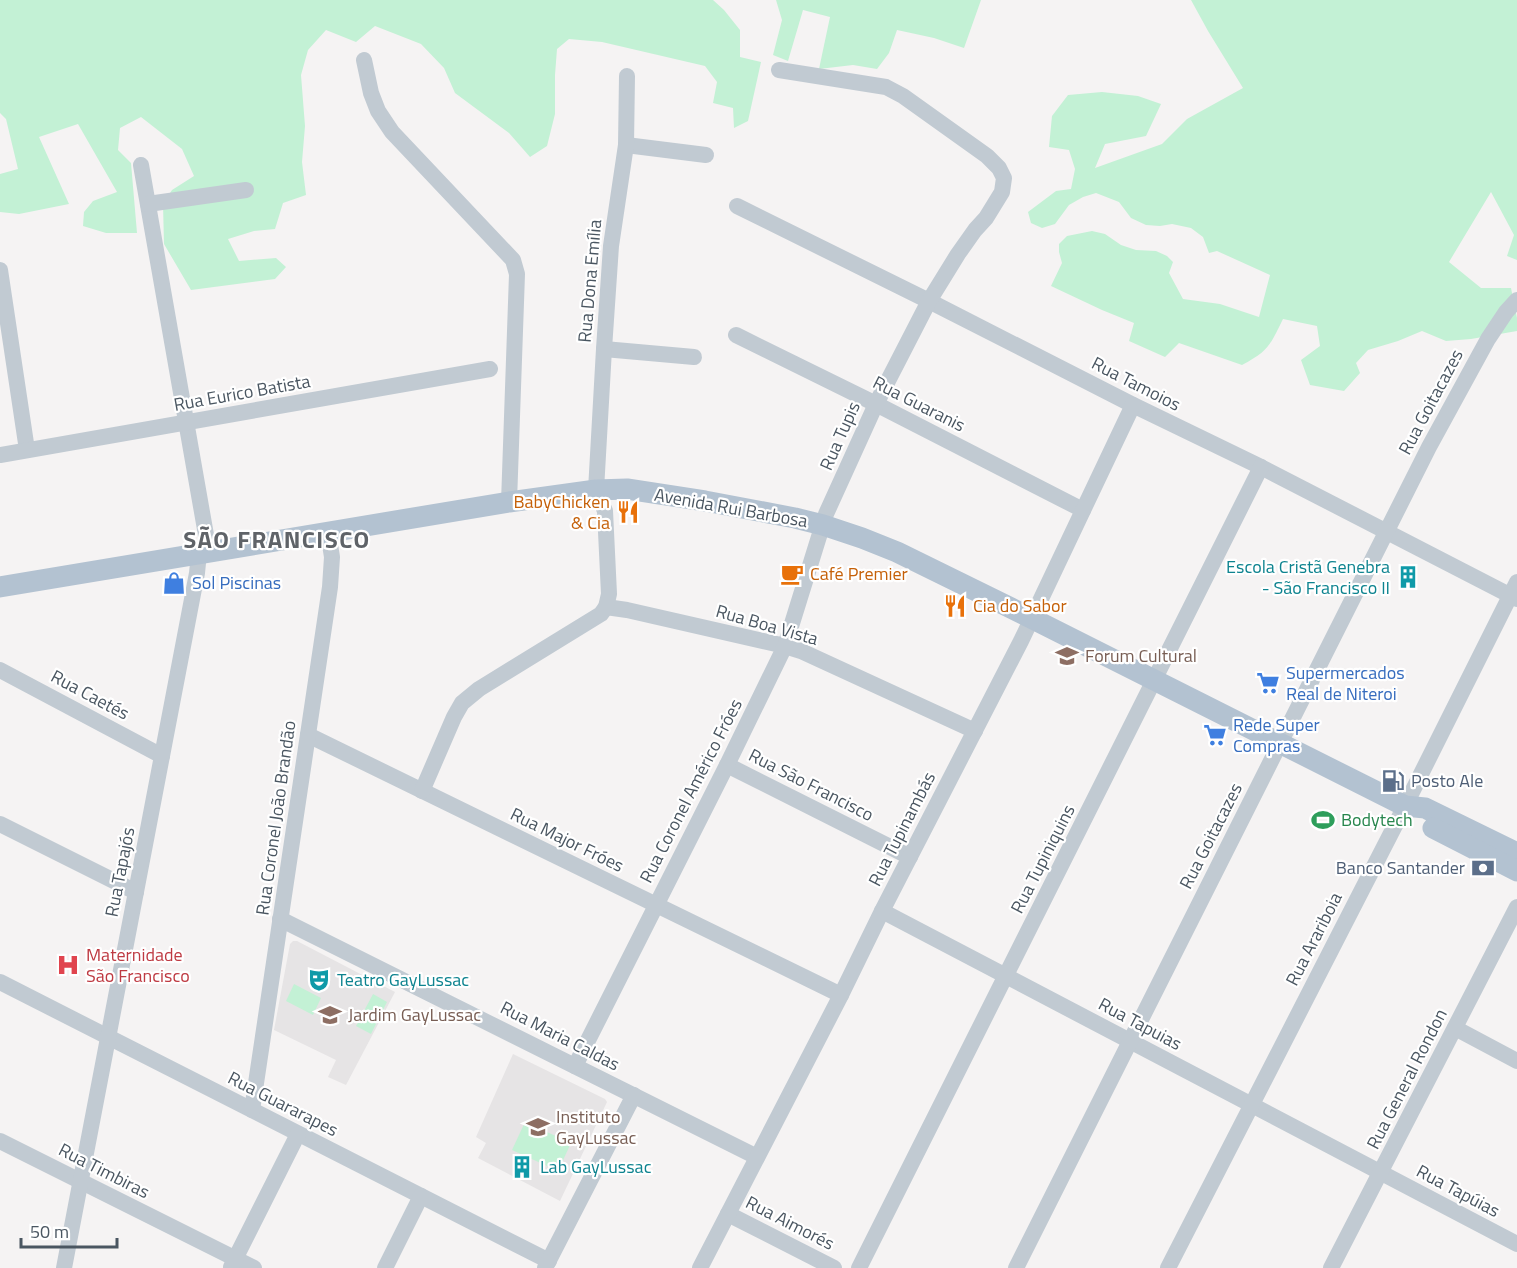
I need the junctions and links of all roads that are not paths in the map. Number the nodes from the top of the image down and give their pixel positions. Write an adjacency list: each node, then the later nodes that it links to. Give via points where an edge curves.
1 (364, 60): 24 (street, via 371,93 392,132 513,260 517,274)
2 (779, 70): 12 (street, Rua Tupis, via 886,87 999,168 1004,178 1002,192)
3 (627, 76): 4 (street, Rua Dona Emília)
4 (626, 145): 5 (street); 14 (street, Rua Dona Emília, via 611,246)
5 (706, 155)
6 (141, 165): 8 (street, Rua Tapajós)
7 (246, 190): 8 (street)
8 (148, 204): 19 (street, Rua Tapajós)
9 (737, 206): 12 (street, Rua Tamoios)
10 (0, 270): 20 (street)
11 (1517, 300): 27 (street, Rua Goitacazes, via 1477,358)
12 (929, 301): 17 (street, Rua Tupis); 18 (street, Rua Tamoios)
13 (736, 335): 17 (street, Rua Guaranis)
14 (604, 349): 15 (street); 23 (street, Rua Dona Emília)
15 (694, 357)
16 (490, 369): 19 (street, Rua Eurico Batista)
17 (876, 404): 25 (street, Rua Guaranis); 26 (street, Rua Tupis)
18 (1132, 405): 22 (street, Rua Tamoios); 25 (street, Rua Tupinambás)
19 (187, 422): 20 (street, Rua Eurico Batista); 29 (street, Rua Tapajós)
20 (27, 450): 21 (street, Rua Eurico Batista)
21 (0, 455)
22 (1261, 467): 27 (street, Rua Tamoios); 36 (street, Rua Tupiniquins)
23 (596, 490): 24 (main road, Avenida Rui Barbosa); 26 (main road, Avenida Rui Barbosa, via 627,489 705,501); 32 (street, via 605,511 609,594)
24 (509, 502): 28 (main road, Avenida Rui Barbosa)
25 (1083, 510): 33 (street, Rua Tupinambás)
26 (823, 525): 33 (main road, Avenida Rui Barbosa, via 897,552); 34 (street, Rua Coronel Américo Fróes)
27 (1386, 531): 31 (street, Rua Tamoios); 39 (street, Rua Goitacazes)
28 (328, 532): 29 (main road, Avenida Rui Barbosa); 38 (street, Rua Coronel João Brandão, via 332,557 330,587)
29 (204, 553): 30 (main road, Avenida Rui Barbosa); 40 (street, Rua Tapajós)
30 (0, 586)
31 (1515, 592): 43 (street, Rua Arariboia)
32 (606, 607): 34 (street, Rua Boa Vista); 42 (street, via 601,614 479,688 462,703)
33 (1032, 618): 36 (main road, Avenida Rui Barbosa); 37 (street, Rua Tupinambás)
34 (785, 646): 37 (street, Rua Boa Vista); 41 (street, Rua Coronel Américo Fróes)
35 (0, 670): 40 (street, Rua Caetés)
36 (1155, 680): 39 (main road, Avenida Rui Barbosa); 53 (street, Rua Tupiniquins)
37 (975, 731): 46 (street, Rua Tupinambás)
38 (308, 735): 42 (street, Rua Major Fróes); 52 (street, Rua Coronel João Brandão)
39 (1280, 743): 43 (main road, Avenida Rui Barbosa); 58 (street, Rua Goitacazes)
40 (162, 756): 48 (street, Rua Tapajós)
41 (727, 765): 46 (street, Rua São Francisco); 49 (street, Rua Coronel Américo Fróes)
42 (422, 791): 49 (street, Rua Major Fróes)
43 (1404, 806): 45 (main road, Avenida Rui Barbosa, via 1425,808); 47 (main road, Avenida Rui Barbosa, via 1418,820); 62 (street, Rua Arariboia)
44 (0, 824): 48 (street)
45 (1517, 853)
46 (910, 857): 51 (street, Rua Tupinambás)
47 (1517, 871)
48 (136, 892): 57 (street, Rua Tapajós)
49 (656, 905): 55 (street, Rua Major Fróes); 60 (street, Rua Coronel Américo Fróes)
50 (1517, 907): 56 (street, Rua General Rondon)
51 (882, 911): 53 (street, Rua Tapuias); 55 (street, Rua Tupinambás)
52 (280, 919): 60 (street, Rua Maria Caldas); 63 (street, Rua Coronel João Brandão)
53 (1006, 976): 58 (street, Rua Tapuias); 79 (street, Rua Tupiniquins)
54 (0, 982): 57 (street, Rua Guararapes)
55 (841, 995): 66 (street, Rua Tupinambás)
56 (1455, 1028): 59 (street); 67 (street, Rua General Rondon)
57 (108, 1037): 63 (street, Rua Guararapes); 68 (street, Rua Tapajós)
58 (1130, 1040): 62 (street, Rua Tapuias); 80 (street, Rua Goitacazes)
59 (1517, 1061)
60 (575, 1066): 61 (street, Rua Maria Caldas)
61 (634, 1095): 66 (street, Rua Maria Caldas); 73 (street)
62 (1252, 1105): 67 (street, Rua Tapuias); 81 (street, Rua Arariboia)
63 (252, 1110): 64 (street, Rua Guararapes)
64 (298, 1134): 69 (street, Rua Guararapes); 72 (street)
65 (0, 1141): 68 (street, Rua Timbiras)
66 (758, 1157): 70 (street, Rua Tupinambás)
67 (1381, 1172): 71 (street, Rua Tapúias); 82 (street, Rua General Rondon)
68 (81, 1181): 72 (street, Rua Timbiras); 74 (street, Rua Tapajós)
69 (421, 1196): 73 (street, Rua Guararapes); 76 (street)
70 (728, 1214): 77 (street, Rua Tupinambás); 78 (street, Rua Aimorés)
71 (1517, 1244)
72 (233, 1263): 75 (street, Rua Timbiras)
73 (547, 1264)
74 (64, 1268)
75 (254, 1268)
76 (385, 1268)
77 (700, 1268)
78 (834, 1268)
79 (860, 1268)
80 (1016, 1268)
81 (1168, 1268)
82 (1331, 1268)

